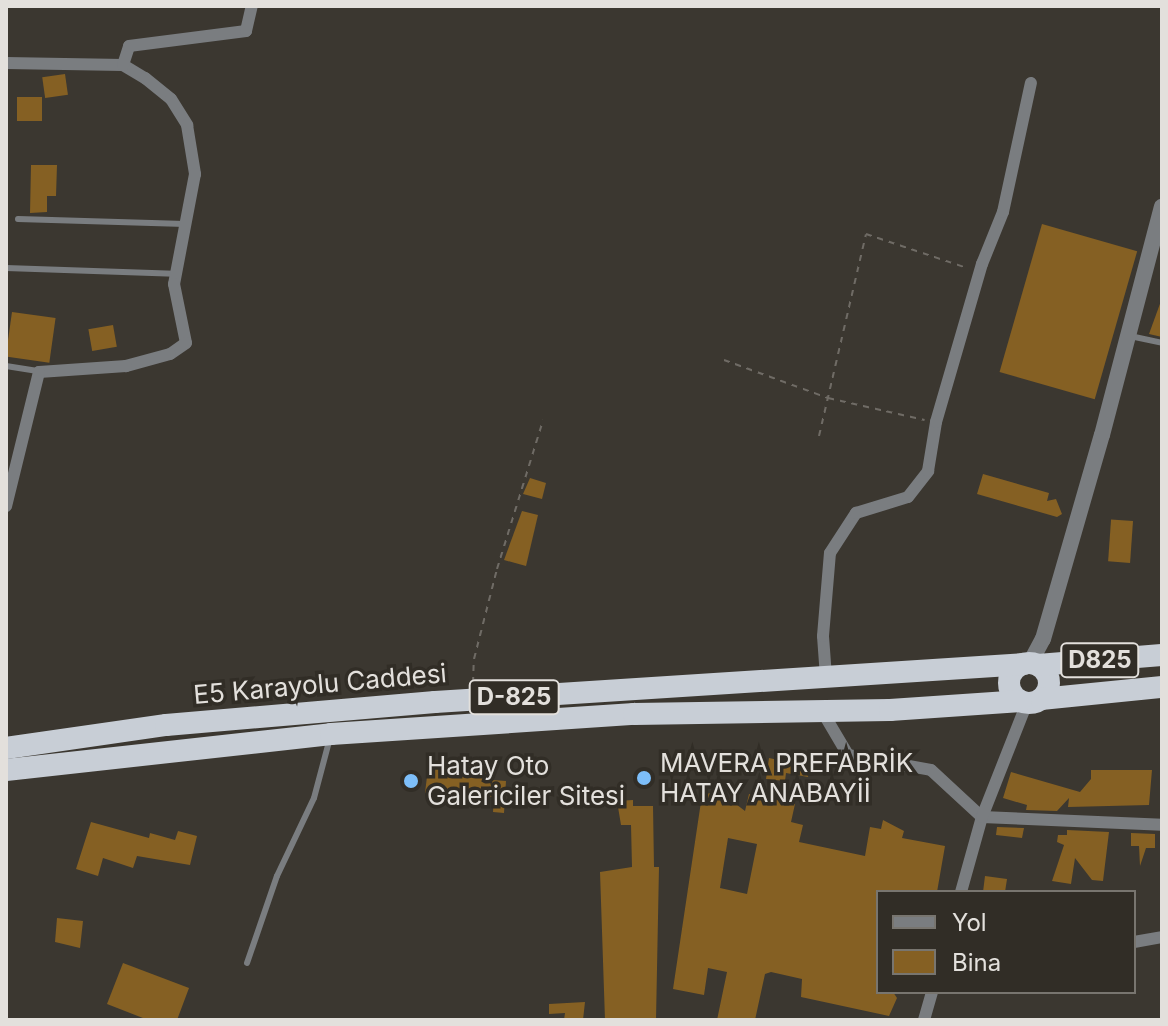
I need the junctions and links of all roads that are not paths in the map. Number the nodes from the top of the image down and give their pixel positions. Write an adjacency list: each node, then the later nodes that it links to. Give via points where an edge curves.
1 (252, 6): 3 (street, via 246,31 129,46)
2 (6, 63): 3 (street)
3 (123, 65): 7 (street, via 171,99 187,125 195,174)
4 (1031, 83): 18 (street, via 1003,212 980,271 923,484 908,497 856,513 830,553 823,636)
5 (1162, 207): 8 (street)
6 (18, 219): 7 (lane)
7 (185, 224): 10 (street)
8 (1159, 234): 11 (street)
9 (6, 268): 10 (lane)
10 (175, 274): 14 (street, via 186,343 170,354 126,366)
11 (1128, 335): 12 (lane); 17 (street, via 1043,639)
12 (1162, 343)
13 (6, 366): 14 (lane)
14 (39, 372): 15 (street)
15 (6, 506)
16 (1162, 655): 17 (highway, E5 Karayolu Caddesi / D825)
17 (1031, 664): 18 (highway, E5 Karayolu Caddesi / D-825); 20 (highway, D825, via 1049,681); 20 (highway, D825, via 1009,681)
18 (826, 677): 23 (highway, E5 Karayolu Caddesi / D-825, via 166,725)
19 (1162, 687): 20 (highway, E5 Karayolu Caddesi / D825)
20 (1029, 701): 21 (highway, E5 Karayolu Caddesi / D-825); 25 (street)
21 (822, 711): 22 (highway, E5 Karayolu Caddesi / D-825, via 634,714); 25 (street, via 848,755 931,770)
22 (331, 734): 24 (highway, E5 Karayolu Caddesi / D-825, via 96,756); 31 (lane, via 314,798 277,876)
23 (6, 748)
24 (6, 770)
25 (982, 817): 26 (street); 27 (street)
26 (1162, 825)
27 (962, 890)
28 (1162, 925): 29 (street)
29 (1162, 937): 30 (street)
30 (1136, 942)
31 (247, 963)
32 (931, 994): 33 (street)
33 (924, 1020)

